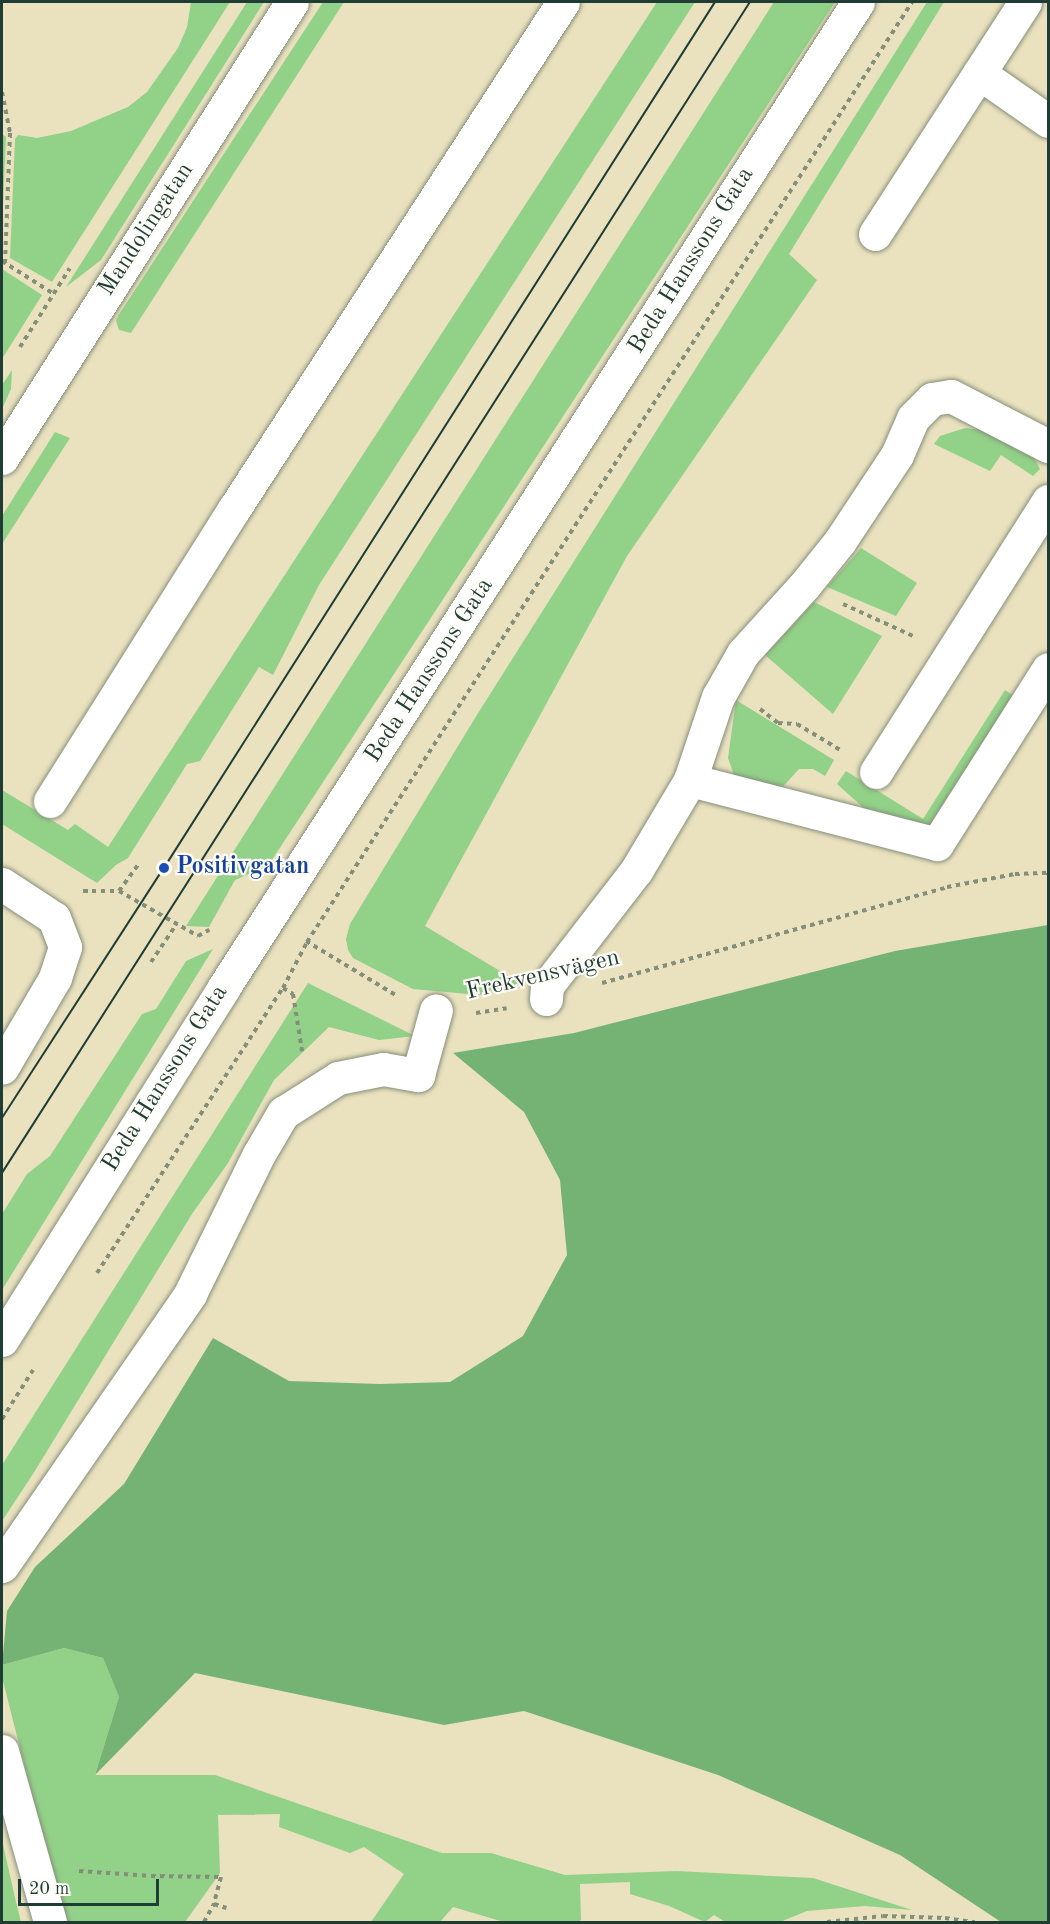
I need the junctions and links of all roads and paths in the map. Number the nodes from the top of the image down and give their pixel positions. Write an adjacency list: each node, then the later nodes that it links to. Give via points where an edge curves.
1 (292, 2): 11 (street, Mandolingatan)
2 (563, 2): 21 (street)
3 (858, 2): 27 (street, Beda Hanssons Gata)
4 (912, 2): 30 (path)
5 (1025, 2): 6 (street)
6 (980, 73): 8 (street); 9 (street)
7 (2, 92): 10 (path, via 10,133)
8 (1048, 121)
9 (875, 234)
10 (3, 262): 11 (path, via 54,293)
11 (85, 326): 13 (street, Mandolingatan)
12 (1048, 446): 15 (street, via 951,396 932,399 913,418 897,455 840,541)
13 (2, 458)
14 (1048, 501): 16 (street)
15 (804, 586): 16 (path); 18 (street, via 743,653)
16 (952, 653): 19 (street)
17 (1048, 669): 20 (street, via 938,844)
18 (725, 684): 19 (path, via 778,723 797,724); 20 (street)
19 (876, 772)
20 (690, 780): 33 (street, via 636,871 547,986)
21 (50, 801)
22 (138, 865): 26 (path)
23 (1048, 873): 33 (path, Frekvensvägen, via 1015,874 947,886)
24 (2, 884): 35 (street, via 54,918 64,947 55,978)
25 (76, 891): 26 (path)
26 (119, 891): 28 (path)
27 (270, 918): 30 (path, Frekvensvägen); 38 (street, Beda Hanssons Gata)
28 (176, 925): 29 (path, via 198,936); 31 (path)
29 (212, 928)
30 (307, 942): 32 (path); 34 (path, Frekvensvägen, via 391,994)
31 (151, 962)
32 (283, 988): 36 (path, via 293,994); 37 (path)
33 (546, 999): 34 (path, Frekvensvägen, via 492,1011 462,1014)
34 (436, 1010): 36 (street, via 418,1075 383,1069 338,1078)
35 (2, 1068)
36 (309, 1096): 41 (street, via 283,1113 190,1294)
37 (93, 1279)
38 (2, 1340)
39 (34, 1369): 40 (path)
40 (2, 1419)
41 (2, 1566)
42 (2, 1751): 43 (street)
43 (34, 1868): 44 (path, via 221,1877); 46 (street)
44 (214, 1904): 45 (path); 47 (path)
45 (226, 1908)
46 (50, 1923)
47 (204, 1923)
48 (827, 1923): 49 (path, via 883,1916)
49 (975, 1923)

